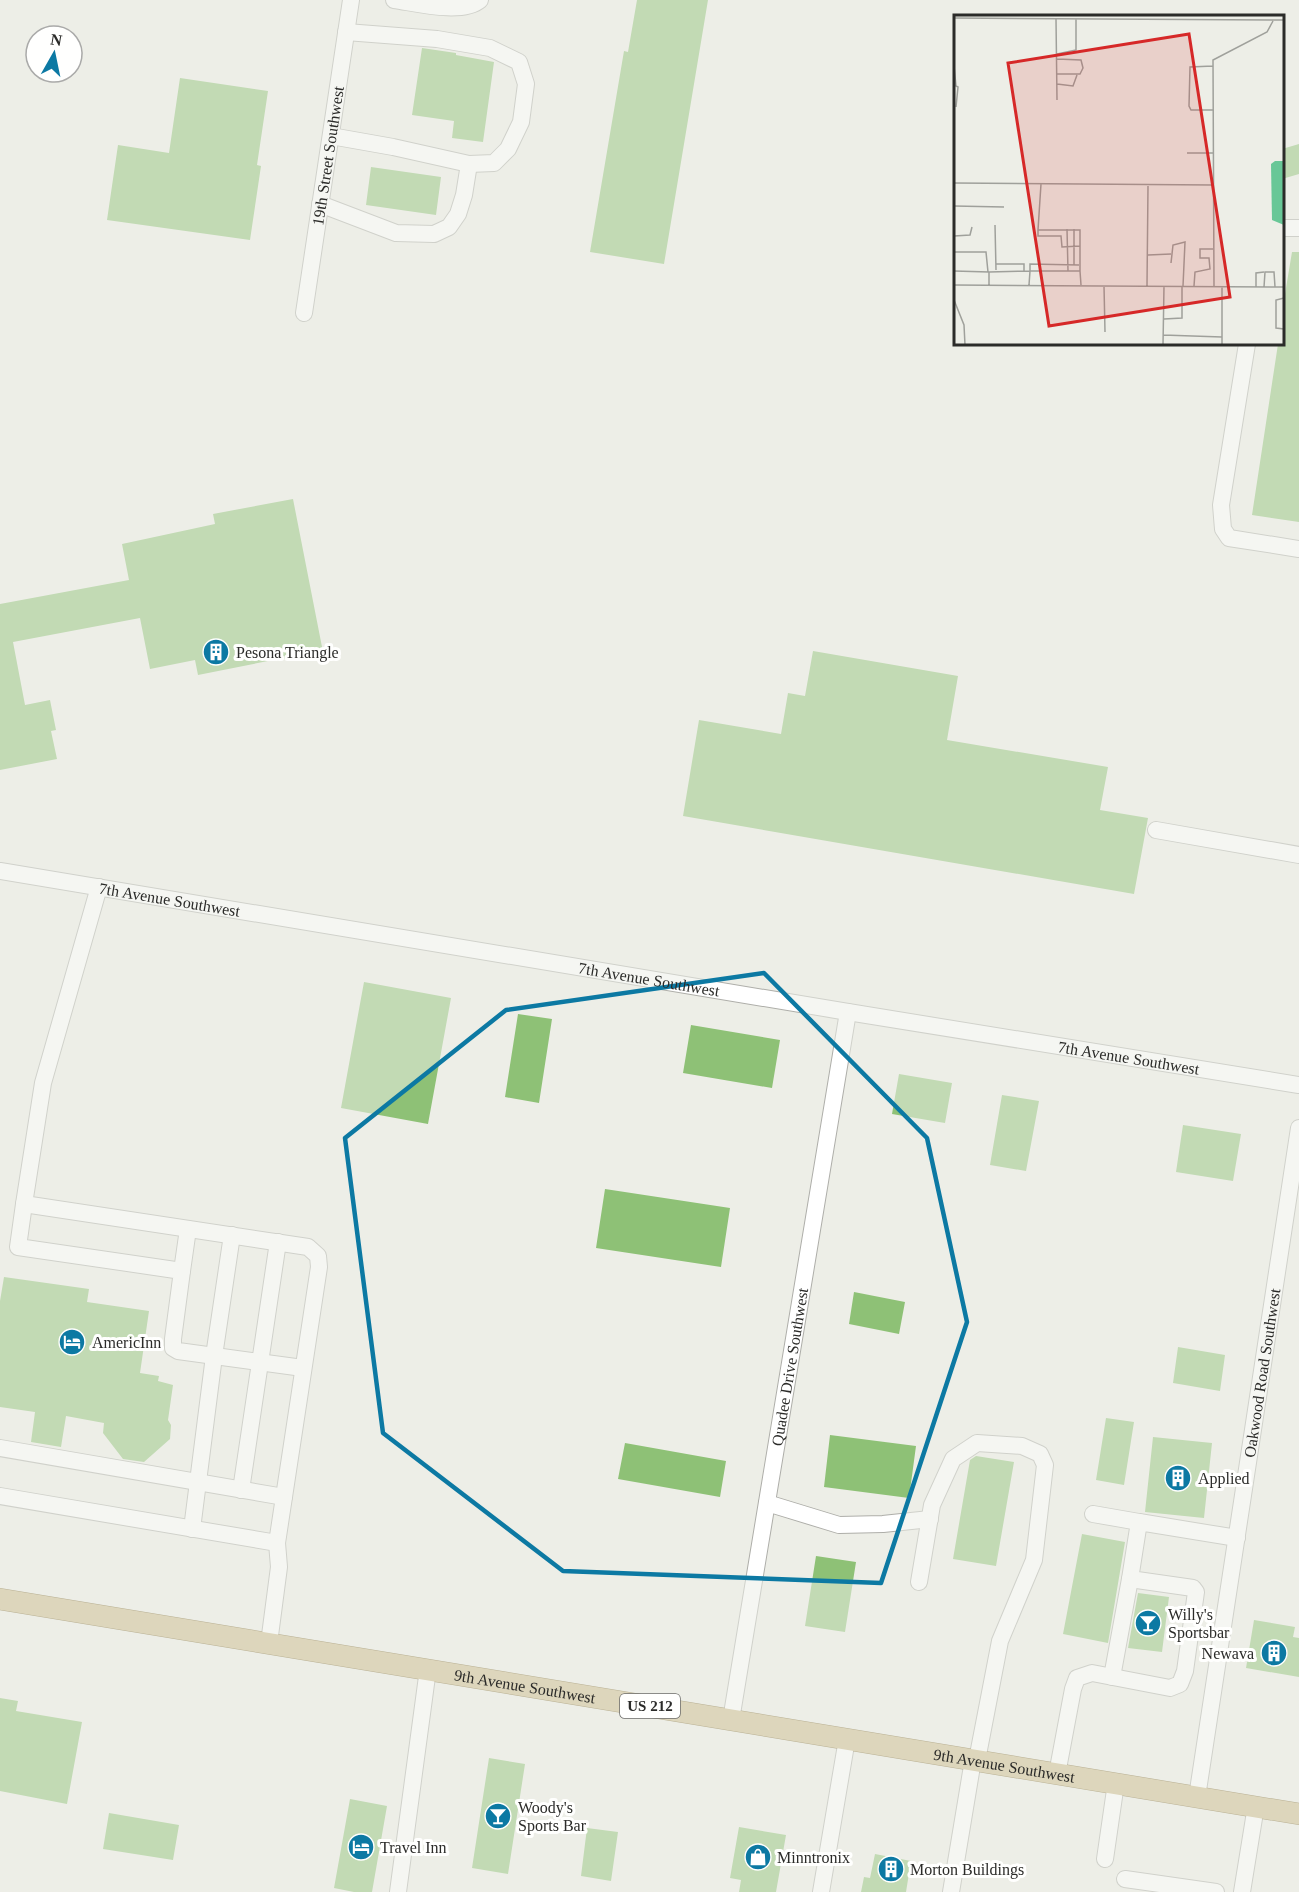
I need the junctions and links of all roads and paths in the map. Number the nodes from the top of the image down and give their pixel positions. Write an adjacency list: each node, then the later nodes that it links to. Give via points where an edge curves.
1 (351, 0): 4 (street, 19th Street Southwest)
2 (394, 0): 3 (street, via 449,8)
3 (480, 0)
4 (346, 32): 5 (street, 19th Street Southwest); 6 (street, via 437,39 490,48 519,62 526,84 517,131 508,149 494,163)
5 (331, 136): 6 (street); 7 (street, 19th Street Southwest)
6 (469, 164): 7 (street, via 458,214 449,227 434,234 396,234)
7 (320, 204): 8 (street, 19th Street Southwest)
8 (304, 313)
9 (1247, 345): 10 (street, via 1221,504 1223,529 1229,538)
10 (1299, 549)
11 (1156, 830): 12 (street)
12 (1299, 855)
13 (0, 871): 14 (street, 7th Avenue Southwest)
14 (99, 887): 15 (street, 7th Avenue Southwest); 18 (street, via 43,1083)
15 (848, 1012): 16 (street, 7th Avenue Southwest); 31 (street, Quadee Drive Southwest)
16 (1299, 1085)
17 (1299, 1128): 36 (street, Oakwood Road Southwest)
18 (24, 1204): 19 (street); 22 (street, via 18,1247)
19 (188, 1229): 20 (street); 22 (street)
20 (232, 1235): 21 (street); 23 (street)
21 (278, 1242): 24 (street); 25 (street, via 308,1247 318,1256)
22 (182, 1271): 23 (street, via 173,1348)
23 (214, 1356): 24 (street); 27 (street)
24 (260, 1362): 25 (street); 28 (street)
25 (303, 1368): 30 (street)
26 (0, 1448): 27 (street)
27 (198, 1483): 28 (street); 35 (street)
28 (241, 1490): 30 (street)
29 (0, 1496): 35 (street)
30 (284, 1497): 37 (street)
31 (766, 1503): 33 (street, via 839,1525); 44 (street, Quadee Drive Southwest)
32 (1093, 1514): 34 (street)
33 (930, 1520): 39 (street); 46 (street, via 932,1505 953,1459 977,1443 1022,1446 1040,1454 1045,1465 1034,1560 1000,1641)
34 (1139, 1522): 36 (street); 38 (street)
35 (192, 1529): 37 (street)
36 (1237, 1538): 49 (street, Oakwood Road Southwest)
37 (277, 1543): 41 (street, via 279,1567)
38 (1130, 1579): 43 (street); 43 (street, via 1193,1588 1196,1592 1185,1671 1180,1684 1170,1688)
39 (919, 1582)
40 (0, 1599): 41 (main road, 9th Avenue Southwest / US 212)
41 (269, 1643): 42 (main road, 9th Avenue Southwest / US 212)
42 (428, 1670): 44 (main road, 9th Avenue Southwest / US 212); 54 (street)
43 (1112, 1677): 47 (street, via 1092,1673 1077,1677)
44 (731, 1720): 45 (main road, 9th Avenue Southwest / US 212)
45 (847, 1739): 46 (main road, 9th Avenue Southwest / US 212); 55 (street)
46 (975, 1760): 47 (main road, 9th Avenue Southwest / US 212); 56 (street)
47 (1057, 1774): 48 (main road, 9th Avenue Southwest / US 212)
48 (1116, 1783): 49 (main road, 9th Avenue Southwest / US 212); 52 (street)
49 (1197, 1797): 50 (main road, 9th Avenue Southwest / US 212)
50 (1256, 1806): 51 (main road, 9th Avenue Southwest / US 212); 58 (street)
51 (1299, 1814)
52 (1105, 1859)
53 (1125, 1879): 57 (street)
54 (398, 1892)
55 (821, 1892)
56 (951, 1892)
57 (1216, 1892)
58 (1242, 1892)

